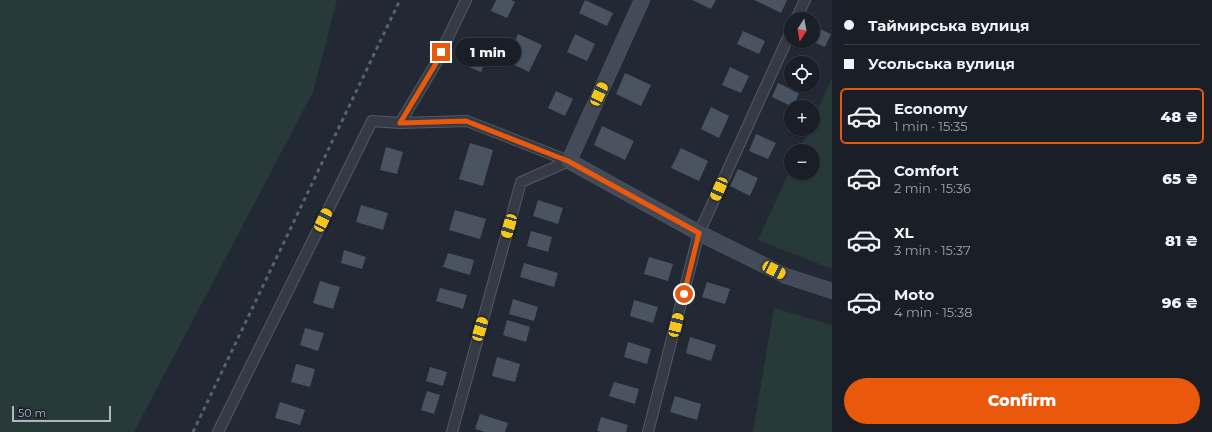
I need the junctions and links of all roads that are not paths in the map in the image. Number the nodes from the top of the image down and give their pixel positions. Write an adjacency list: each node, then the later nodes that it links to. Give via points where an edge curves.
1 (466, 0): 6 (street, via 435,65)
2 (642, 0): 7 (main road)
3 (805, 0): 4 (street)
4 (799, 12)
5 (784, 46): 8 (street)
6 (400, 123): 7 (street, via 466,121); 10 (street, via 372,121)
7 (568, 161): 8 (main road); 11 (street, via 521,182)
8 (699, 233): 9 (main road, via 786,276); 12 (street)
9 (832, 291)
10 (218, 432)
11 (452, 432)
12 (648, 432)

